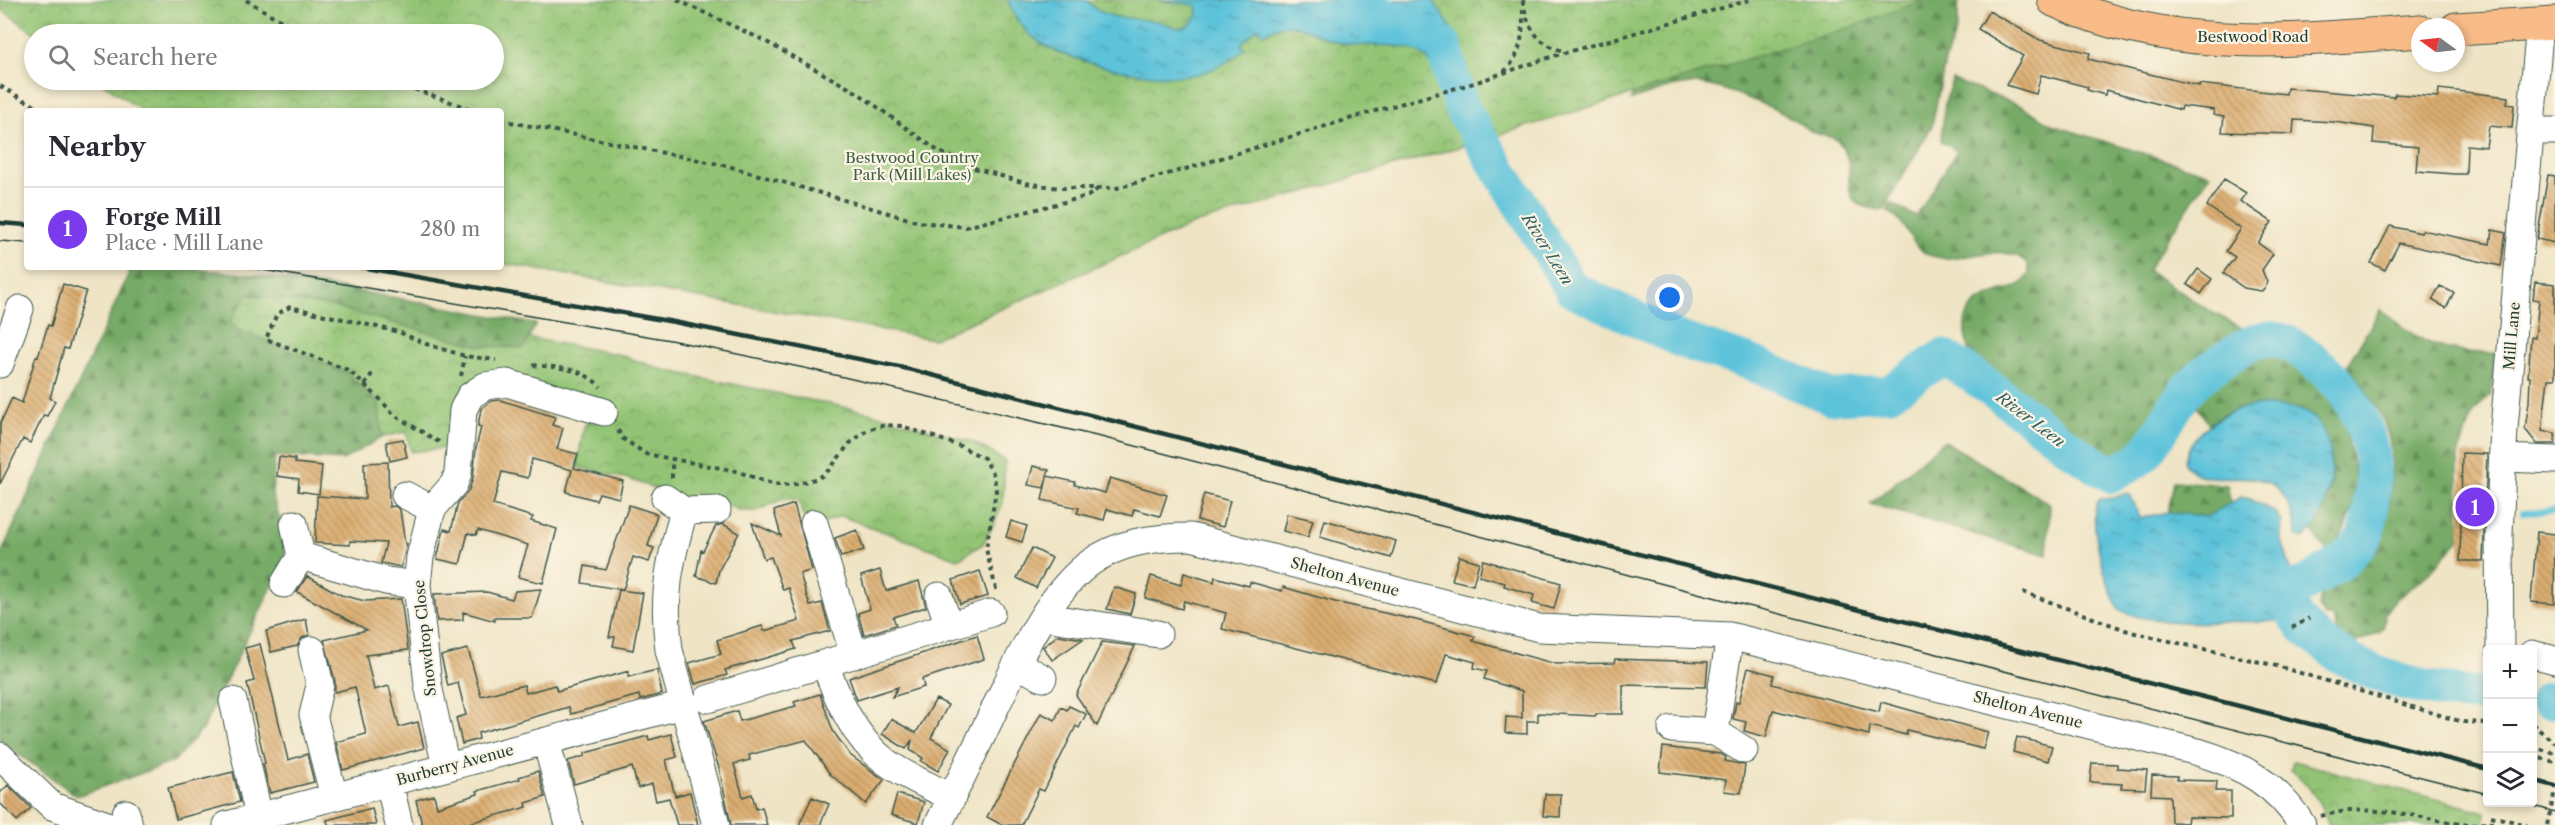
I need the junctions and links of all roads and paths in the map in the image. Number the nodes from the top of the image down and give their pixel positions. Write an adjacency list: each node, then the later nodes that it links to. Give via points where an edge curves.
1 (246, 0): 7 (path)
2 (677, 0): 18 (path, via 761,39 858,93 938,151 971,166 1025,183)
3 (1750, 0): 10 (path)
4 (2054, 0): 9 (main road, Bestwood Road, via 2107,20 2195,38 2249,40)
5 (1523, 1): 10 (path, via 1527,22 1536,37); 11 (path, via 1522,39 1516,60)
6 (2547, 23): 8 (main road); 17 (street, Mill Lane)
7 (287, 24)
8 (2465, 28)
9 (2411, 31)
10 (1568, 52): 11 (path)
11 (1502, 74): 18 (path, via 1189,168 1117,188)
12 (0, 86): 14 (path)
13 (417, 90): 15 (path)
14 (36, 108)
15 (468, 108)
16 (504, 121): 18 (path, via 728,166 919,222 954,226 966,227 1044,208 1088,196)
17 (2543, 131): 28 (street, Mill Lane)
18 (1100, 188)
19 (20, 309): 20 (street)
20 (5, 336): 22 (street)
21 (500, 361): 25 (path, via 465,356 399,332 290,307 277,314 266,339 348,370)
22 (0, 364)
23 (523, 364): 26 (path, via 589,375)
24 (373, 372): 25 (path)
25 (365, 385): 27 (path, via 394,415)
26 (607, 408): 27 (street, Snowdrop Close, via 507,383 485,386 470,396 464,411); 40 (path, via 622,438 646,454 736,471 772,484 792,485 819,478 849,444 867,430 885,425 902,426 984,458 994,475 996,491 987,533)
27 (459, 454): 31 (street, Snowdrop Close, via 454,484)
28 (2502, 458): 29 (street); 47 (street, Mill Lane)
29 (2555, 460)
30 (405, 495): 31 (street)
31 (432, 509): 37 (street, Snowdrop Close)
32 (717, 510): 56 (street, via 674,504 665,590 669,650)
33 (814, 523): 49 (street)
34 (294, 524): 35 (street)
35 (301, 556): 36 (street); 37 (street, via 386,581)
36 (284, 584)
37 (417, 585): 69 (street, Snowdrop Close, via 428,685)
38 (2023, 592): 57 (path, via 2131,632 2277,666 2463,722)
39 (939, 596): 43 (street)
40 (995, 606): 43 (street, Burberry Avenue)
41 (1044, 616): 45 (street); 46 (street, Shelton Avenue, via 1065,586 1088,564 1119,548 1155,537 1191,537 1539,628); 53 (street, Shelton Avenue)
42 (2309, 618): 44 (path)
43 (949, 626): 49 (street, Burberry Avenue)
44 (2292, 628)
45 (1158, 634)
46 (1730, 636): 60 (street); 76 (street, Shelton Avenue, via 2222,759 2260,779)
47 (2500, 645)
48 (312, 650): 72 (street, via 320,685 313,715)
49 (854, 655): 52 (street, Burberry Avenue)
50 (2537, 655): 51 (street)
51 (2555, 660)
52 (825, 663): 56 (street, Burberry Avenue); 73 (street, via 853,727 877,753)
53 (1017, 664): 54 (street); 73 (street, Shelton Avenue)
54 (1043, 678)
55 (233, 701): 74 (street)
56 (695, 702): 61 (street, Burberry Avenue); 81 (street)
57 (2483, 723)
58 (2537, 728): 62 (path)
59 (1672, 729): 60 (street)
60 (1715, 732): 64 (street)
61 (546, 741): 69 (street, Burberry Avenue); 80 (street)
62 (2555, 743)
63 (2537, 748): 65 (path)
64 (1743, 750)
65 (2555, 753)
66 (0, 756): 75 (street, via 52,806)
67 (2537, 757): 68 (path)
68 (2555, 762)
69 (446, 767): 70 (street, Burberry Avenue)
70 (389, 782): 72 (street, Burberry Avenue); 79 (street)
71 (2555, 791): 86 (path, bridge)
72 (334, 797): 74 (street, Burberry Avenue)
73 (952, 798): 82 (street, Shelton Avenue)
74 (263, 819): 78 (street, Burberry Avenue)
75 (121, 821)
76 (2301, 823): 83 (path, via 2332,812 2374,809)
77 (2491, 823): 84 (path); 85 (path, via 2491,816)
78 (227, 825)
79 (399, 825)
80 (569, 825)
81 (716, 825)
82 (938, 825)
83 (2469, 825)
84 (2473, 825)
85 (2527, 825)
86 (2547, 825)

